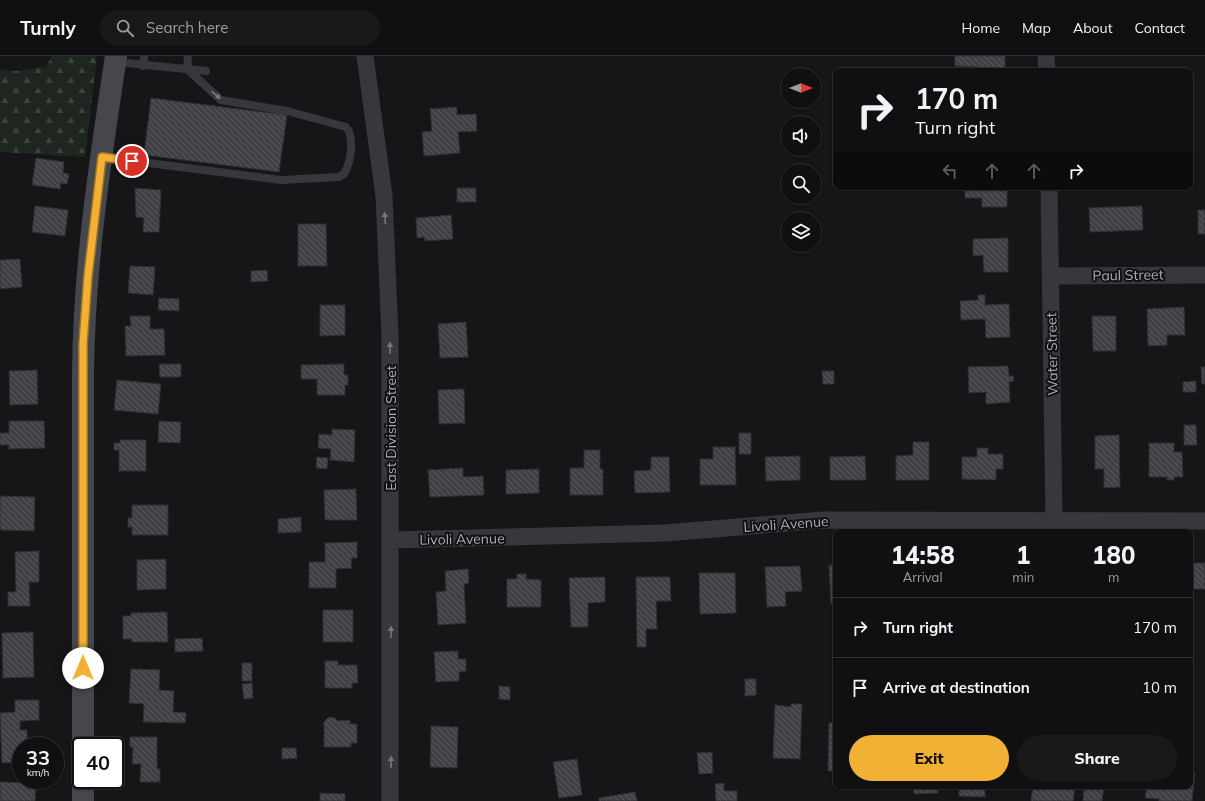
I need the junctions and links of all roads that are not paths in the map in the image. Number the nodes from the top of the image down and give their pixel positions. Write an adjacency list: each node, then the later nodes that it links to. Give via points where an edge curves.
1 (144, 56): 6 (lane)
2 (188, 56): 8 (lane)
3 (365, 56): 16 (street, East Division Street, one-way to 3, via 387,241 381,167)
4 (1046, 56): 7 (street)
5 (116, 59): 6 (lane); 10 (street)
6 (143, 66): 8 (lane)
7 (1047, 68)
8 (187, 70): 9 (lane); 10 (lane, one-way to 10, via 221,100 287,111 344,125 348,129 351,152 347,168 341,176 281,180)
9 (206, 71)
10 (102, 157): 17 (street, via 83,344)
11 (1049, 190): 13 (street, Water Street)
12 (1205, 274): 13 (street, Paul Street)
13 (1051, 276): 14 (street, Water Street)
14 (1054, 520): 15 (street, Livoli Avenue); 16 (street, Livoli Avenue, via 823,520 665,533)
15 (1205, 521)
16 (391, 540): 20 (street, East Division Street, one-way to 16)
17 (83, 737)
18 (83, 789): 19 (street)
19 (83, 801)
20 (390, 801)

